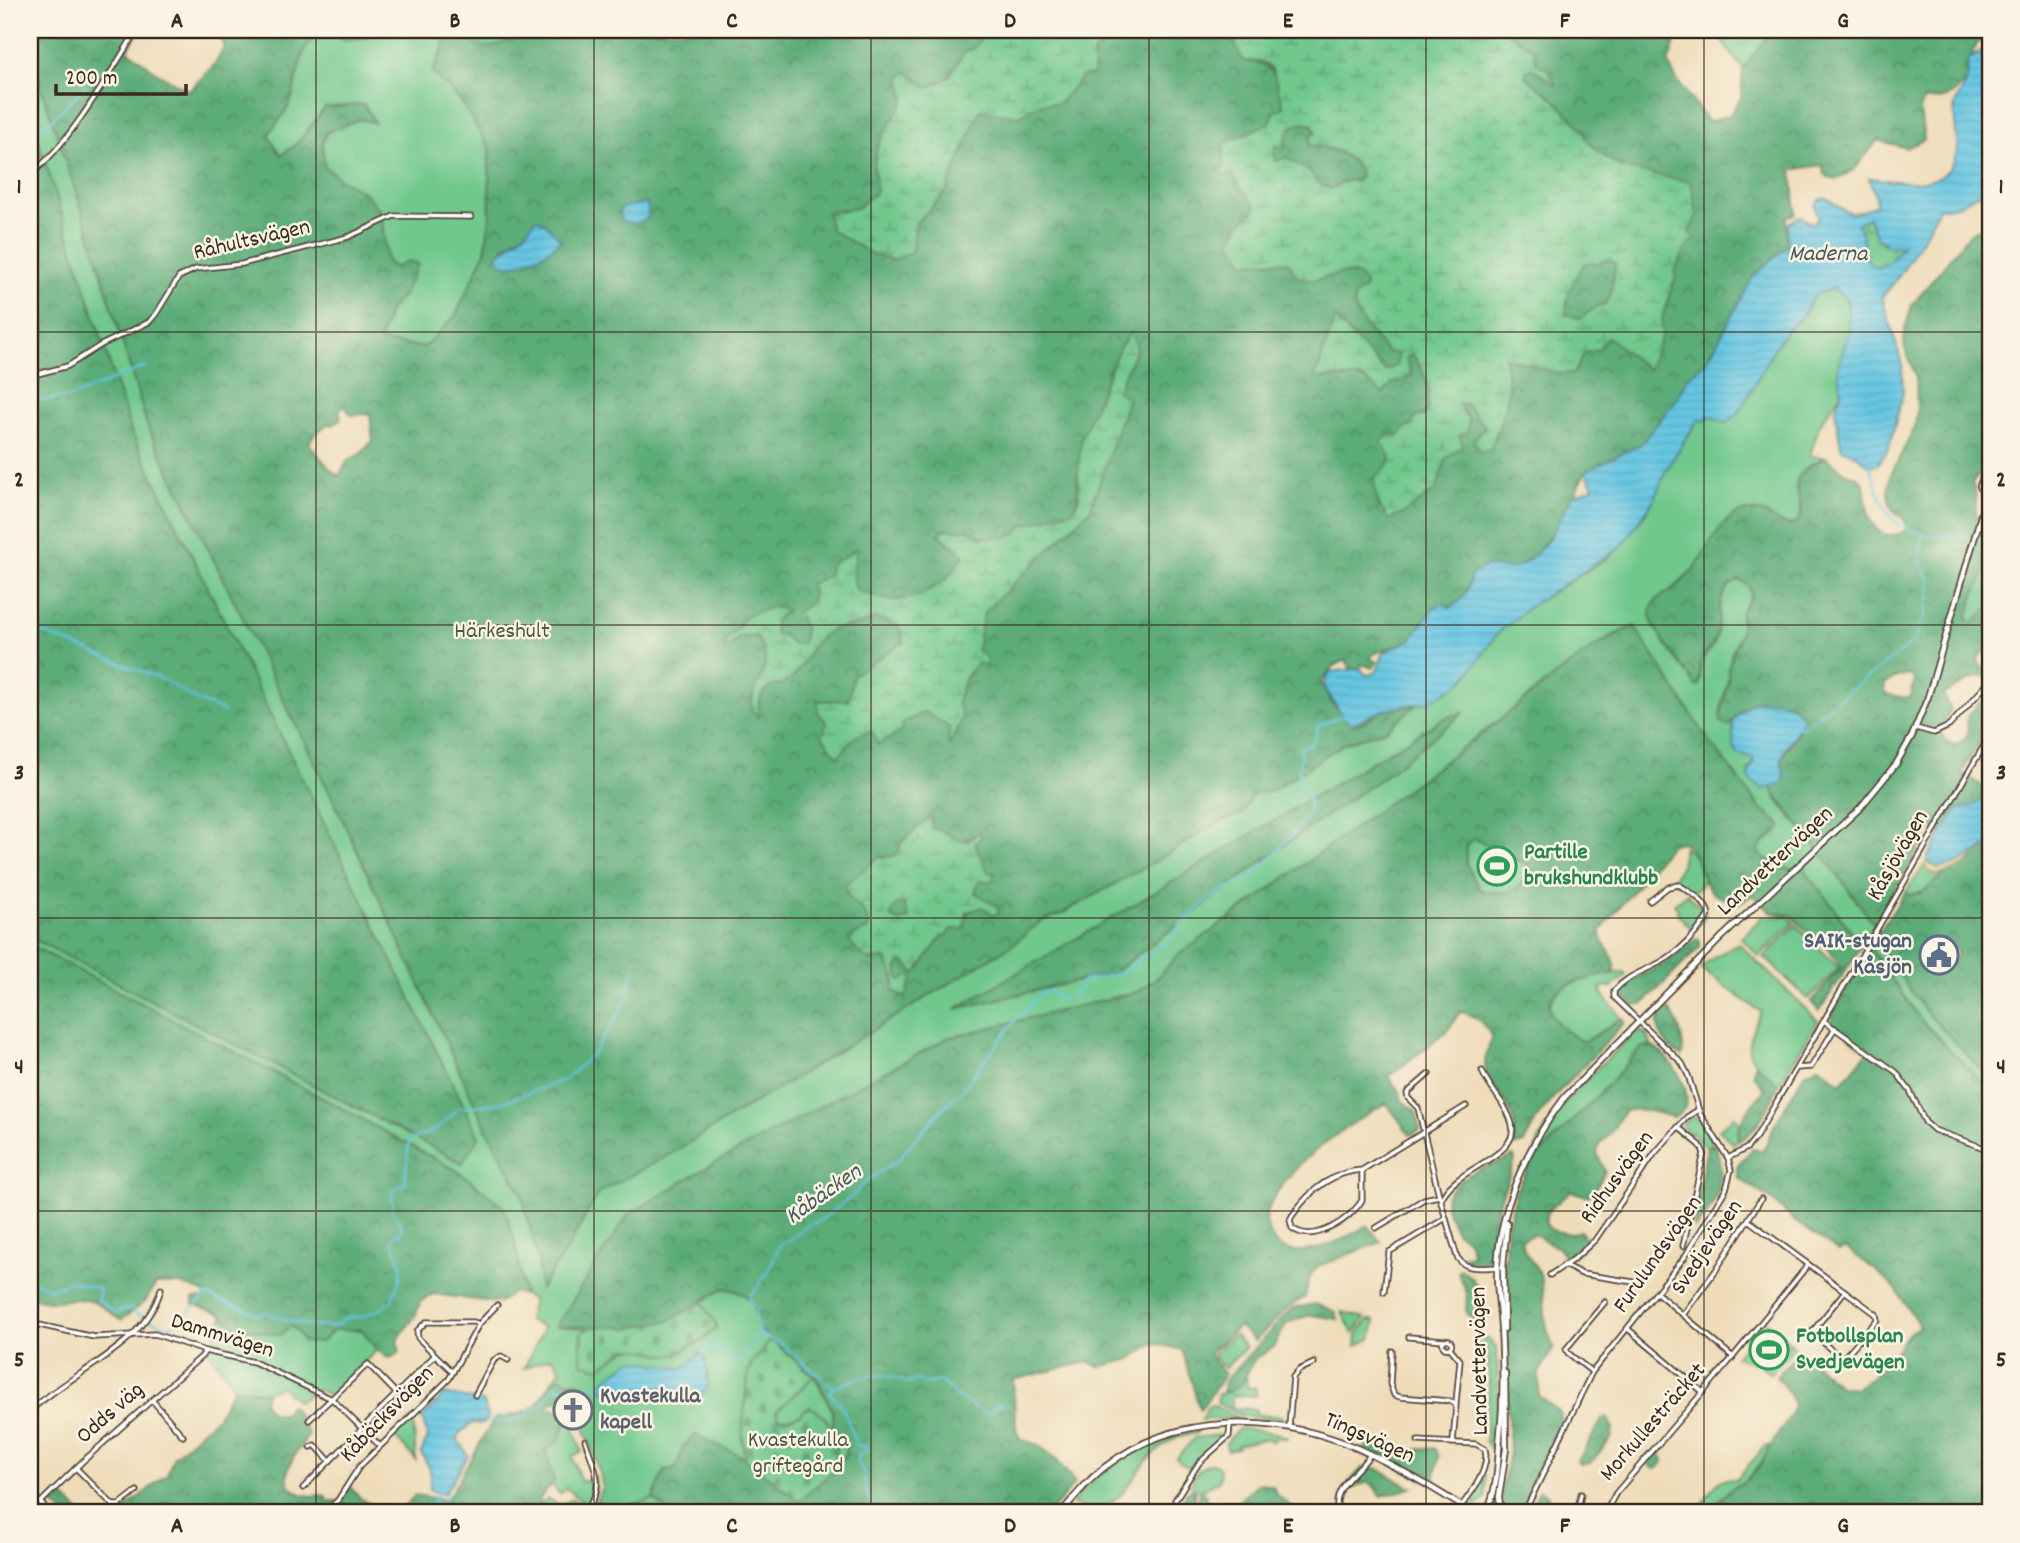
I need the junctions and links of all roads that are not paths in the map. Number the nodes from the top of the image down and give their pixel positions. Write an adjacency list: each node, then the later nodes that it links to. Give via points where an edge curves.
1 (137, 30): 2 (street, via 54,153)
2 (30, 175)
3 (471, 218): 4 (street, Råhultsvägen, via 394,216 348,237 242,264 196,269 179,277 149,322 68,366)
4 (30, 376)
5 (1990, 476): 6 (street, Landvettervägen, via 1980,484)
6 (1989, 496): 8 (street, Landvettervägen)
7 (1990, 681): 8 (street, via 1949,726 1934,733)
8 (1915, 728): 11 (street, Landvettervägen, via 1896,764 1860,808)
9 (1990, 734): 12 (street, Kåsjövägen)
10 (1650, 901): 11 (street, via 1676,884 1710,912 1678,950 1628,977 1614,991 1614,997)
11 (1639, 1021): 18 (street, via 1682,1063); 32 (street, Landvettervägen, via 1544,1125 1521,1169 1508,1208)
12 (1824, 1021): 13 (street); 14 (street, Kåsjövägen)
13 (1835, 1028): 14 (street, Kåsjövägen, via 1811,1067); 21 (street, via 1896,1072 1934,1130)
14 (1797, 1068): 22 (street, Kåsjövägen, via 1756,1138)
15 (1482, 1071): 24 (street, via 1510,1118 1511,1137 1502,1150 1451,1183)
16 (1429, 1074): 20 (street, via 1407,1093 1418,1108)
17 (1466, 1106): 20 (street)
18 (1698, 1110): 19 (street, Ridhusvägen); 22 (street)
19 (1678, 1127): 29 (street, via 1700,1144 1704,1153); 30 (street, Ridhusvägen, via 1600,1234)
20 (1423, 1131): 23 (street); 24 (street)
21 (1990, 1150)
22 (1728, 1158): 38 (street, Furulundsvägen, via 1731,1170 1726,1189)
23 (1362, 1170): 23 (street, via 1363,1200 1349,1216 1321,1230 1304,1233 1292,1228 1290,1220 1320,1185 1344,1172)
24 (1440, 1199): 26 (street); 28 (street, via 1424,1199)
25 (1761, 1199): 27 (street, Svedjevägen)
26 (1446, 1218): 32 (street, via 1461,1263); 37 (street, via 1389,1252)
27 (1748, 1220): 31 (street); 41 (street, Svedjevägen)
28 (1376, 1228)
29 (1683, 1246)
30 (1564, 1265): 33 (street, Ridhusvägen); 34 (street, via 1582,1274)
31 (1808, 1265): 36 (street); 50 (street)
32 (1500, 1267): 90 (street, Landvettervägen, via 1502,1413 1495,1485); 91 (street, Landvettervägen, via 1506,1449)
33 (1550, 1275)
34 (1640, 1283)
35 (161, 1289): 45 (street)
36 (1845, 1291): 36 (street, via 1811,1332 1839,1357 1846,1355 1877,1319)
37 (1384, 1292)
38 (1657, 1293): 41 (street, Svedjevägen); 44 (street, Furulundsvägen)
39 (1605, 1302): 54 (street, via 1566,1349)
40 (497, 1305): 43 (street, Kåbäcksvägen)
41 (1683, 1315): 50 (street, Svedjevägen)
42 (30, 1323): 45 (street, Dammvägen, via 87,1336)
43 (479, 1324): 49 (street, via 426,1322 416,1335); 53 (street, Kåbäcksvägen)
44 (1628, 1329): 54 (street, Furulundsvägen); 55 (street)
45 (132, 1336): 47 (street, Dammvägen, via 155,1334); 61 (street)
46 (1409, 1337): 60 (street, via 1444,1340 1443,1347 1460,1360)
47 (205, 1351): 58 (street, Dammvägen, via 254,1362); 59 (street, Odds väg)
48 (1392, 1351): 60 (street, via 1394,1395)
49 (435, 1355): 53 (street); 56 (street)
50 (1733, 1357): 55 (street, Morkullesträcket)
51 (509, 1360): 57 (street, via 501,1356 494,1360)
52 (1314, 1363): 65 (street, via 1293,1377)
53 (453, 1372): 70 (street, Kåbäcksvägen)
54 (1592, 1372): 92 (street, Furulundsvägen)
55 (1703, 1392): 94 (street, Morkullesträcket, via 1616,1493)
56 (396, 1393): 58 (street, via 368,1364); 64 (street)
57 (475, 1395)
58 (332, 1399): 62 (street); 64 (street, Dammvägen)
59 (152, 1400): 66 (street); 74 (street, Odds väg)
60 (1455, 1403): 69 (street)
61 (30, 1411)
62 (309, 1420)
63 (1230, 1424): 65 (street, Tingsvägen); 79 (street, via 1228,1436 1195,1467); 87 (street, Tingsvägen, via 1183,1429 1132,1449 1099,1471)
64 (363, 1427): 70 (street, Dammvägen); 73 (street)
65 (1289, 1427): 72 (street, Tingsvägen)
66 (183, 1436)
67 (584, 1440): 86 (street, via 598,1485)
68 (1418, 1441): 69 (street)
69 (1453, 1443): 81 (street, via 1480,1445 1486,1454 1478,1479)
70 (380, 1446): 85 (street, Kåbäcksvägen, via 352,1474 338,1500)
71 (311, 1447): 73 (street, via 315,1445)
72 (1370, 1455): 81 (street, Tingsvägen); 88 (street, via 1339,1493)
73 (330, 1461): 75 (street)
74 (76, 1468): 76 (street, via 113,1505); 80 (street, Odds väg)
75 (303, 1488)
76 (137, 1491)
77 (30, 1493): 80 (street)
78 (1581, 1494): 93 (street)
79 (1175, 1500)
80 (40, 1503): 84 (street)
81 (1461, 1506): 89 (street, Tingsvägen)
82 (30, 1508): 83 (highway)
83 (35, 1513)
84 (50, 1513)
85 (324, 1513)
86 (584, 1513)
87 (1061, 1513)
88 (1338, 1513)
89 (1471, 1513)
90 (1486, 1513): 91 (street)
91 (1500, 1513)
92 (1524, 1513)
93 (1577, 1513)
94 (1605, 1513)

